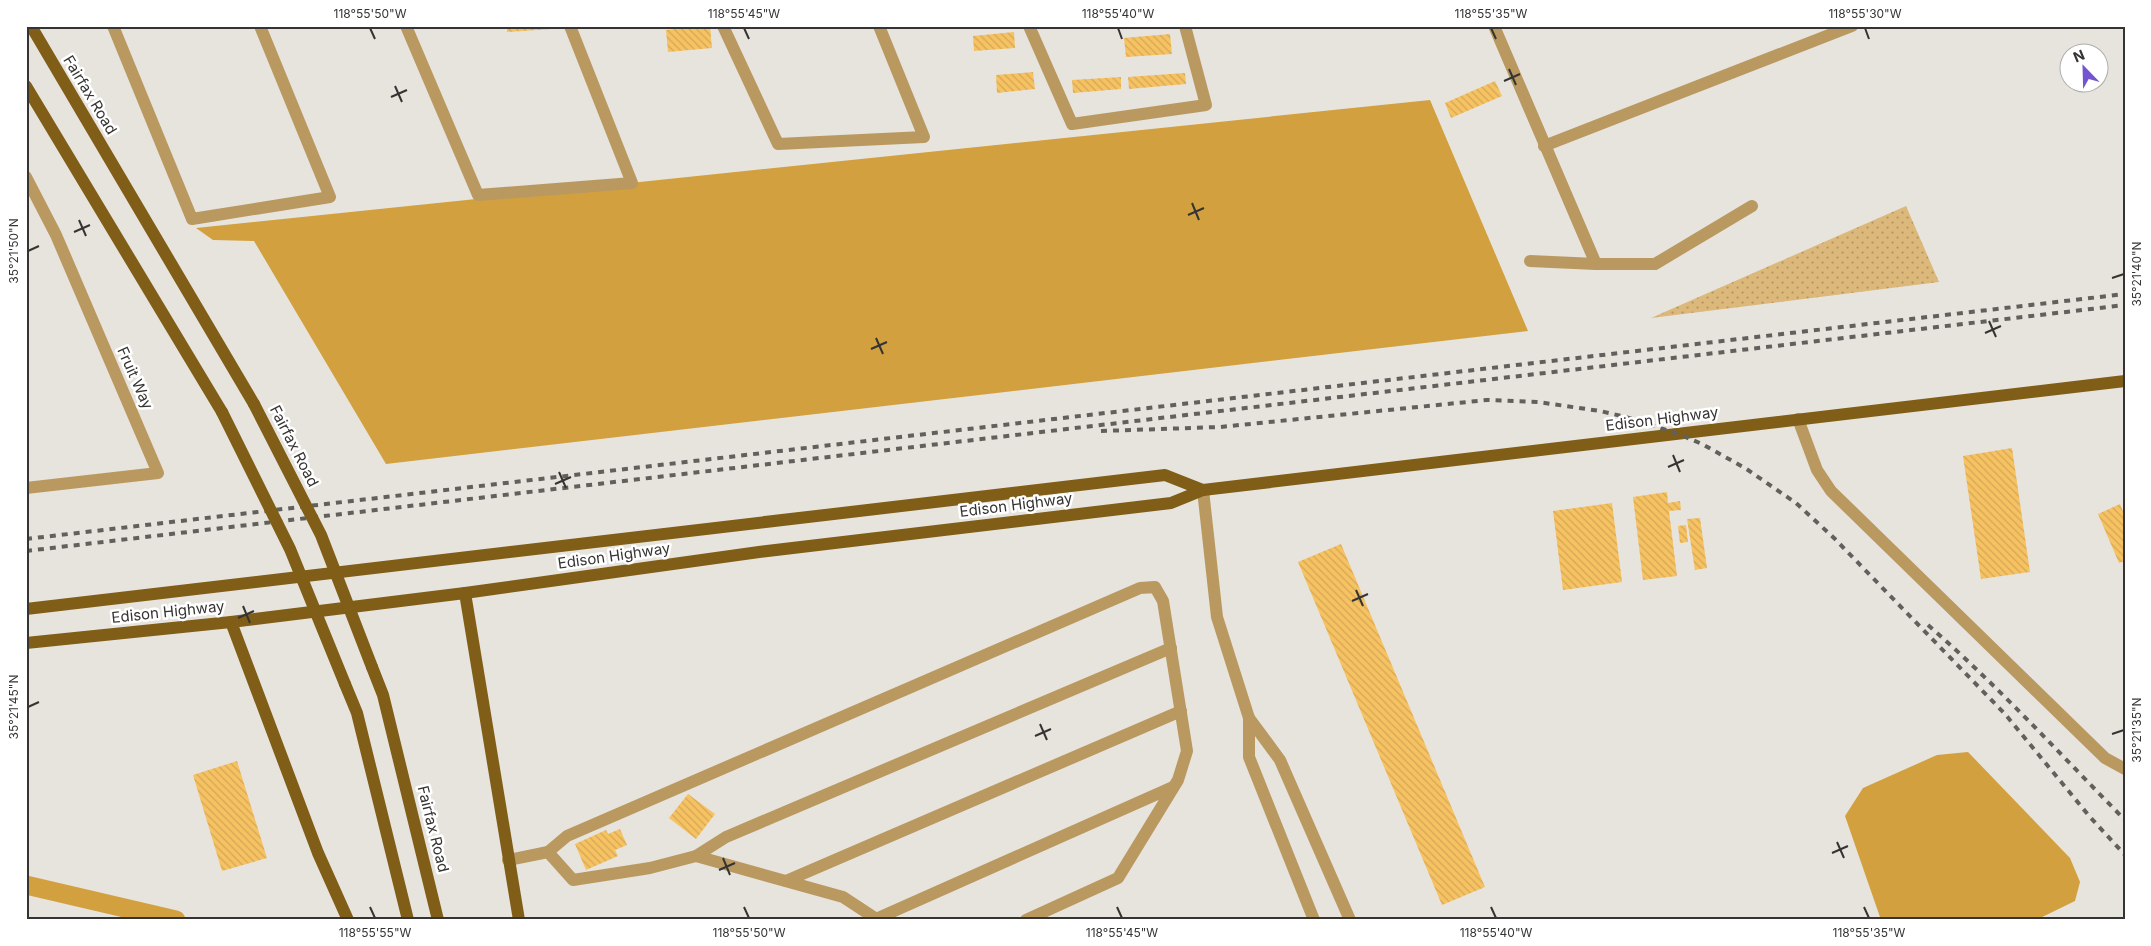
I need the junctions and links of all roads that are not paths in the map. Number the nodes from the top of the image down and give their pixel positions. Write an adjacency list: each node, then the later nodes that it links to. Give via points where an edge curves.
1 (31, 26): 38 (main road, Fairfax Road, bridge, via 254,404 321,535 383,695)
2 (114, 26): 3 (street, via 192,218 330,197)
3 (260, 26)
4 (406, 26): 5 (street, via 478,195 632,182)
5 (570, 26)
6 (724, 26): 7 (street, via 778,144 924,138)
7 (879, 26)
8 (1029, 26): 11 (street, via 1072,124 1206,105)
9 (1494, 26): 13 (street)
10 (1852, 26): 13 (street)
11 (1187, 27)
12 (26, 86): 37 (main road, bridge, via 222,412 290,549 357,713)
13 (1544, 146): 17 (street)
14 (26, 177): 20 (street, Fruit Way, via 56,236 158,472)
15 (1752, 206): 17 (street, via 1655,264)
16 (1530, 261): 17 (street)
17 (1596, 264)
18 (2125, 381): 19 (main road, Edison Highway)
19 (1798, 419): 21 (main road, Edison Highway); 29 (street, via 1817,470 1831,491 2105,758)
20 (26, 488)
21 (1204, 490): 22 (main road, Edison Highway, via 1171,504 759,552); 23 (main road, Edison Highway, via 1165,475); 28 (street, via 1217,616)
22 (465, 593): 24 (main road, Edison Highway); 33 (main road)
23 (26, 609)
24 (231, 622): 25 (main road, Edison Highway); 36 (main road, via 318,853)
25 (26, 643)
26 (1171, 648): 27 (street); 31 (street, via 1163,601 1154,587 1140,588 567,836); 32 (street, via 726,836)
27 (1181, 711): 30 (street, via 1187,751); 34 (street)
28 (1249, 718): 41 (street, via 1249,757); 42 (street, via 1280,760)
29 (2125, 769)
30 (1174, 787): 35 (street); 40 (street, via 1118,878)
31 (548, 852): 32 (street, via 572,880 650,868); 33 (street)
32 (696, 856): 34 (street)
33 (508, 860): 39 (main road)
34 (786, 881): 35 (street, via 843,897)
35 (877, 919)
36 (348, 920)
37 (408, 920)
38 (438, 920)
39 (519, 920)
40 (1026, 920)
41 (1314, 920)
42 (1350, 920)

